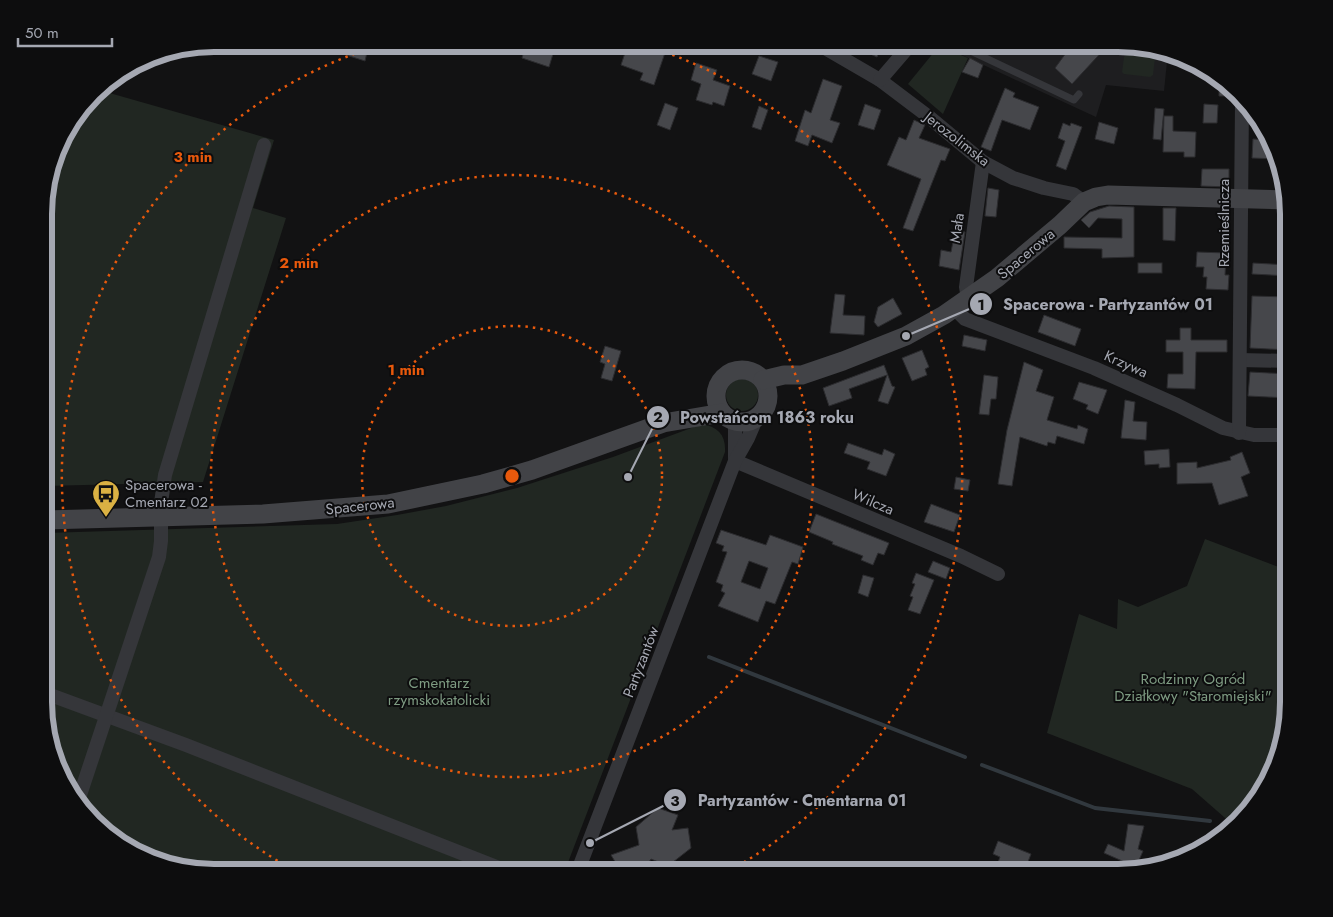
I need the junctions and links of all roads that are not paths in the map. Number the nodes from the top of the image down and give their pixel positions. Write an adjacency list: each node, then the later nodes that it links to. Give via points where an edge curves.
1 (834, 53): 4 (street, Jerozolimska)
2 (903, 53): 4 (street)
3 (975, 53): 5 (lane, via 1074,100)
4 (880, 80): 8 (street, Jerozolimska)
5 (1079, 94)
6 (1242, 110): 9 (street, Rzemieślnicza)
7 (264, 145): 23 (street, via 165,475)
8 (983, 162): 11 (street, Jerozolimska, via 1013,178 1073,194); 12 (street, Mała)
9 (1240, 199): 10 (street); 11 (street, via 1108,195); 13 (street, Rzemieślnicza)
10 (1280, 200)
11 (1084, 202): 12 (street, Spacerowa, via 1028,253)
12 (961, 303): 15 (street, Spacerowa, via 906,336 843,362); 20 (street, Krzywa, via 965,319 1094,368)
13 (1240, 360): 14 (street); 20 (street, Rzemieślnicza)
14 (1280, 361)
15 (802, 374): 16 (street, Spacerowa); 17 (street, Spacerowa)
16 (762, 380): 17 (street); 18 (street, via 749,371 726,376 717,389)
17 (768, 399): 19 (street)
18 (725, 410): 19 (street, via 746,422); 22 (street, Partyzantów); 23 (street, Spacerowa, via 689,407 663,423 532,470 406,501 263,514)
19 (757, 417): 22 (street, Partyzantów)
20 (1239, 433): 21 (street, Krzywa)
21 (1280, 435)
22 (735, 462): 25 (street, Wilcza); 30 (street, Partyzantów)
23 (160, 516): 24 (street, Spacerowa); 27 (street, via 161,541 157,563)
24 (53, 520)
25 (998, 574)
26 (53, 696): 27 (street)
27 (106, 715): 28 (street); 29 (street)
28 (81, 793)
29 (490, 864)
30 (580, 864)

